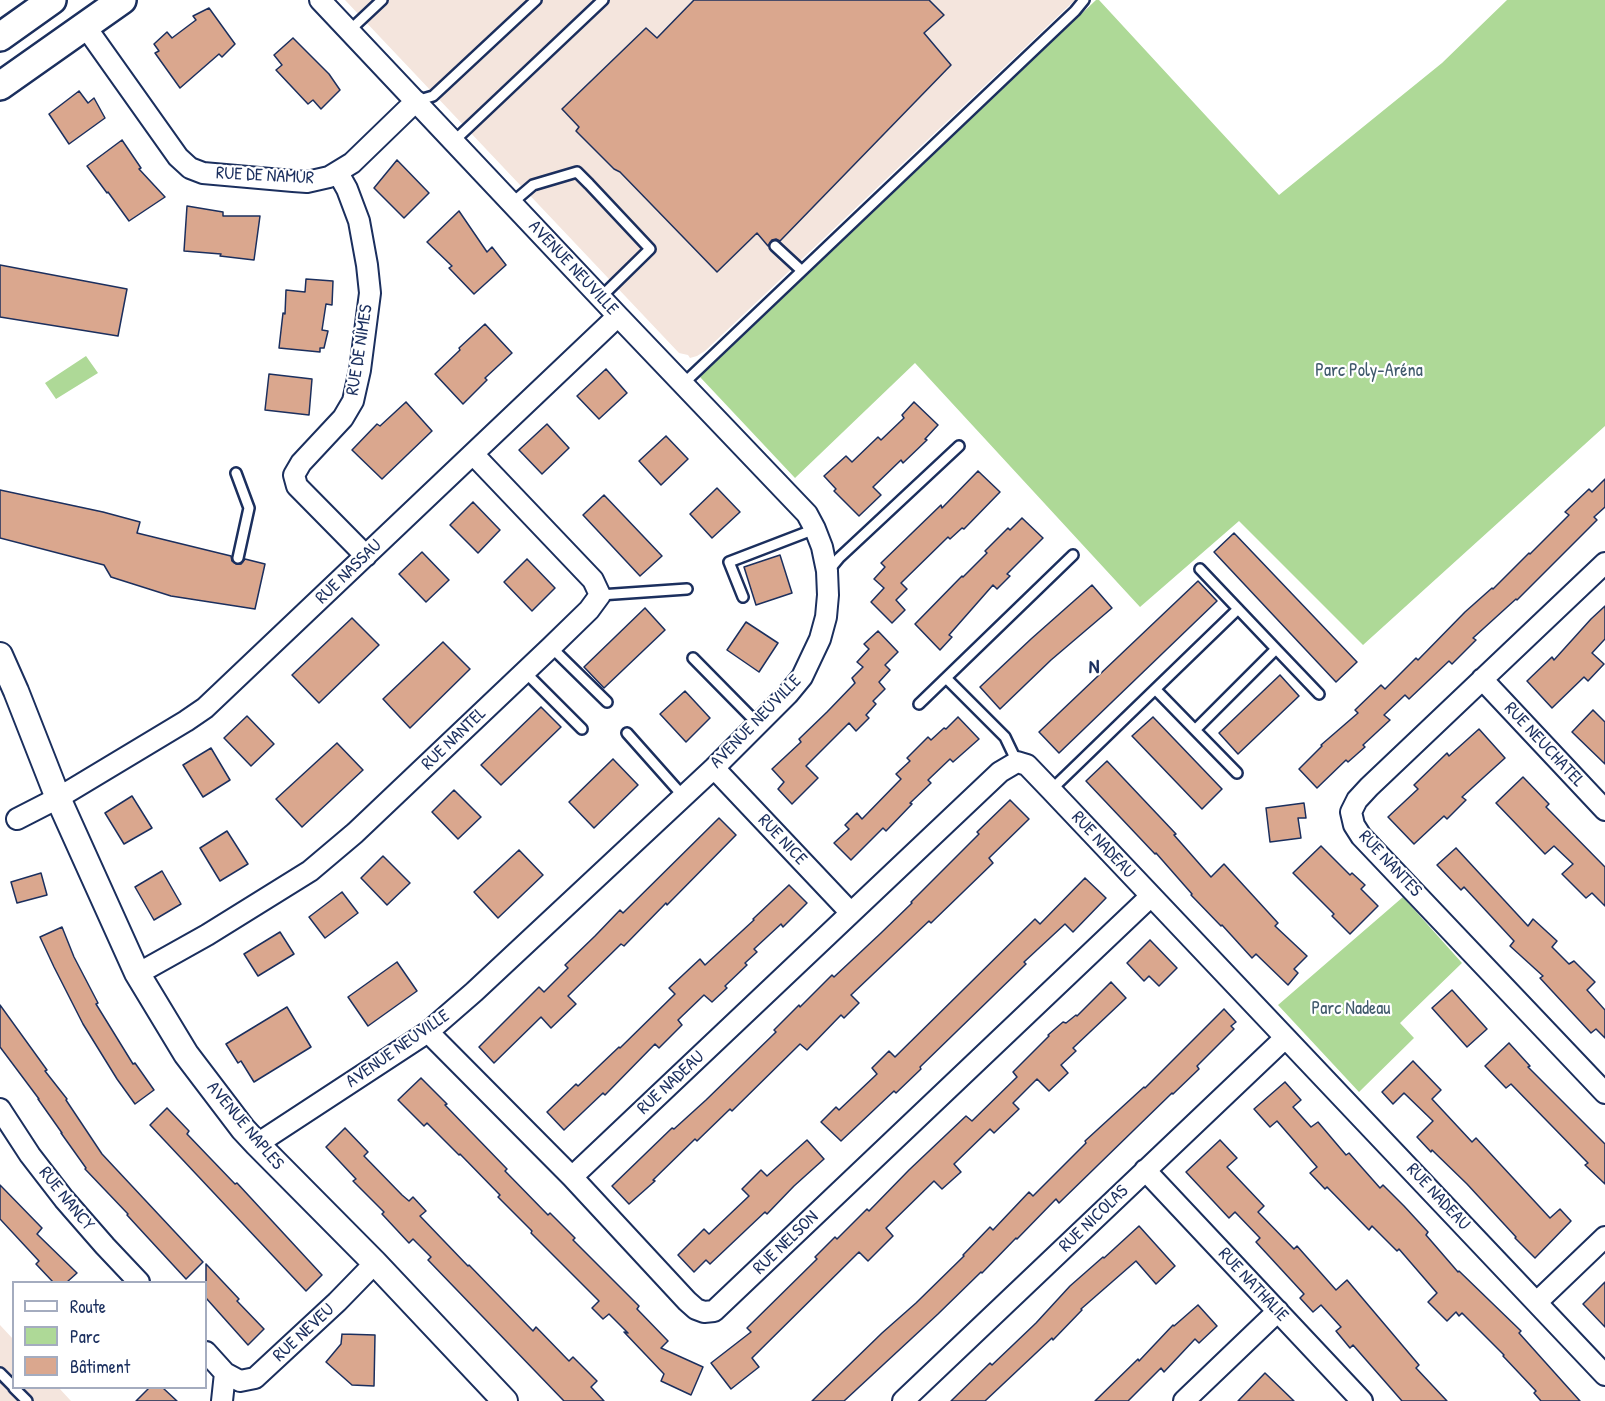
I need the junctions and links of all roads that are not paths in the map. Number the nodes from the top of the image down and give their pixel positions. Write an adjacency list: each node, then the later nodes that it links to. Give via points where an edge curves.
1 (52, 0): 10 (main road)
2 (122, 0): 8 (main road)
3 (320, 0): 9 (street, AVENUE NEUVILLE)
4 (382, 0): 9 (lane)
5 (536, 0): 12 (lane, via 433,96)
6 (603, 0): 13 (lane)
7 (1084, 0): 17 (lane)
8 (85, 26): 11 (main road); 14 (street, RUE DE NAMUR, via 178,157 195,171 300,181)
9 (349, 31): 12 (street, AVENUE NEUVILLE)
10 (0, 37)
11 (0, 86)
12 (416, 101): 13 (street, AVENUE NEUVILLE); 14 (street, RUE DE NAMUR)
13 (454, 141): 15 (street, AVENUE NEUVILLE)
14 (338, 173): 26 (street, RUE DE NÎMES, via 359,221 367,265 370,293 360,370 353,401 343,418 300,463 294,475 297,486)
15 (512, 203): 18 (street, AVENUE NEUVILLE); 18 (lane, via 533,185 577,172 589,184 650,249)
16 (776, 246): 17 (lane)
17 (801, 270): 20 (lane)
18 (601, 297): 19 (street, AVENUE NEUVILLE)
19 (618, 316): 20 (street, AVENUE NEUVILLE); 22 (street, RUE NASSAU)
20 (682, 384): 24 (street, AVENUE NEUVILLE, via 800,506)
21 (959, 446): 30 (lane)
22 (473, 454): 26 (street, RUE NASSAU); 32 (street, via 593,580)
23 (236, 473): 27 (lane, via 249,508)
24 (815, 529): 30 (street, AVENUE NEUVILLE); 33 (lane, via 729,562)
25 (1073, 555): 40 (lane)
26 (366, 556): 55 (street, RUE NASSAU, via 205,708)
27 (238, 558)
28 (1605, 563): 41 (street, RUE NANTES)
29 (1200, 569): 34 (lane)
30 (827, 572): 46 (street, AVENUE NEUVILLE, via 826,618 811,659 802,677)
31 (687, 589): 32 (lane)
32 (600, 595): 35 (street, RUE NANTEL)
33 (743, 597)
34 (1238, 609): 36 (lane); 42 (lane)
35 (552, 647): 39 (street, RUE NANTEL); 44 (lane)
36 (1276, 650): 43 (lane); 48 (lane)
37 (0, 655): 55 (street, AVENUE NAPLES)
38 (693, 658): 46 (lane)
39 (525, 672): 47 (lane); 60 (street, RUE NANTEL, via 310,871)
40 (946, 678): 45 (lane); 50 (lane, via 1005,737)
41 (1482, 679): 56 (street, RUE NEUCHATEL); 63 (street, RUE NANTES, via 1357,800 1351,812 1354,825)
42 (1156, 690): 48 (lane); 53 (lane)
43 (1319, 694)
44 (607, 702)
45 (919, 704)
46 (758, 724): 51 (street, AVENUE NEUVILLE)
47 (582, 729)
48 (1195, 730): 52 (lane)
49 (627, 733): 54 (lane)
50 (1017, 762): 53 (street, RUE NADEAU, via 1027,765); 59 (street, RUE NADEAU, via 1000,772)
51 (714, 768): 54 (street, AVENUE NEUVILLE); 59 (street, RUE NICE)
52 (1237, 772)
53 (1051, 790): 58 (street, RUE NADEAU)
54 (683, 796): 61 (street, AVENUE NEUVILLE)
55 (58, 798): 57 (street); 60 (street, AVENUE NAPLES)
56 (1605, 810)
57 (17, 819)
58 (1150, 896): 62 (street, RUE NADEAU); 67 (street, RUE NELSON, via 714,1311 696,1310)
59 (851, 912): 67 (street, RUE NADEAU)
60 (137, 973): 65 (street, AVENUE NAPLES, via 186,1054)
61 (428, 1032): 65 (street, AVENUE NEUVILLE); 67 (street, RUE NELSON)
62 (1285, 1038): 66 (street, RUE NICOLAS); 71 (street, RUE NADEAU)
63 (1605, 1093)
64 (0, 1109): 70 (street, RUE NANCY, via 64,1199)
65 (257, 1144): 69 (street, AVENUE NAPLES)
66 (1145, 1170): 72 (street, RUE NATHALIE); 82 (street, RUE NICOLAS)
67 (572, 1177)
68 (1605, 1237): 71 (street)
69 (375, 1263): 75 (street, RUE NEVEU, via 255,1378 240,1381); 81 (street, AVENUE NAPLES)
70 (138, 1281)
71 (1537, 1302): 76 (street, RUE NADEAU)
72 (1278, 1311): 83 (street); 84 (street, RUE NATHALIE)
73 (207, 1353): 75 (street)
74 (0, 1373): 77 (lane)
75 (225, 1373): 80 (street)
76 (1605, 1375)
77 (12, 1385)
78 (16, 1389): 79 (lane)
79 (27, 1401)
80 (222, 1401)
81 (505, 1401)
82 (903, 1401)
83 (1184, 1401)
84 (1362, 1401)

